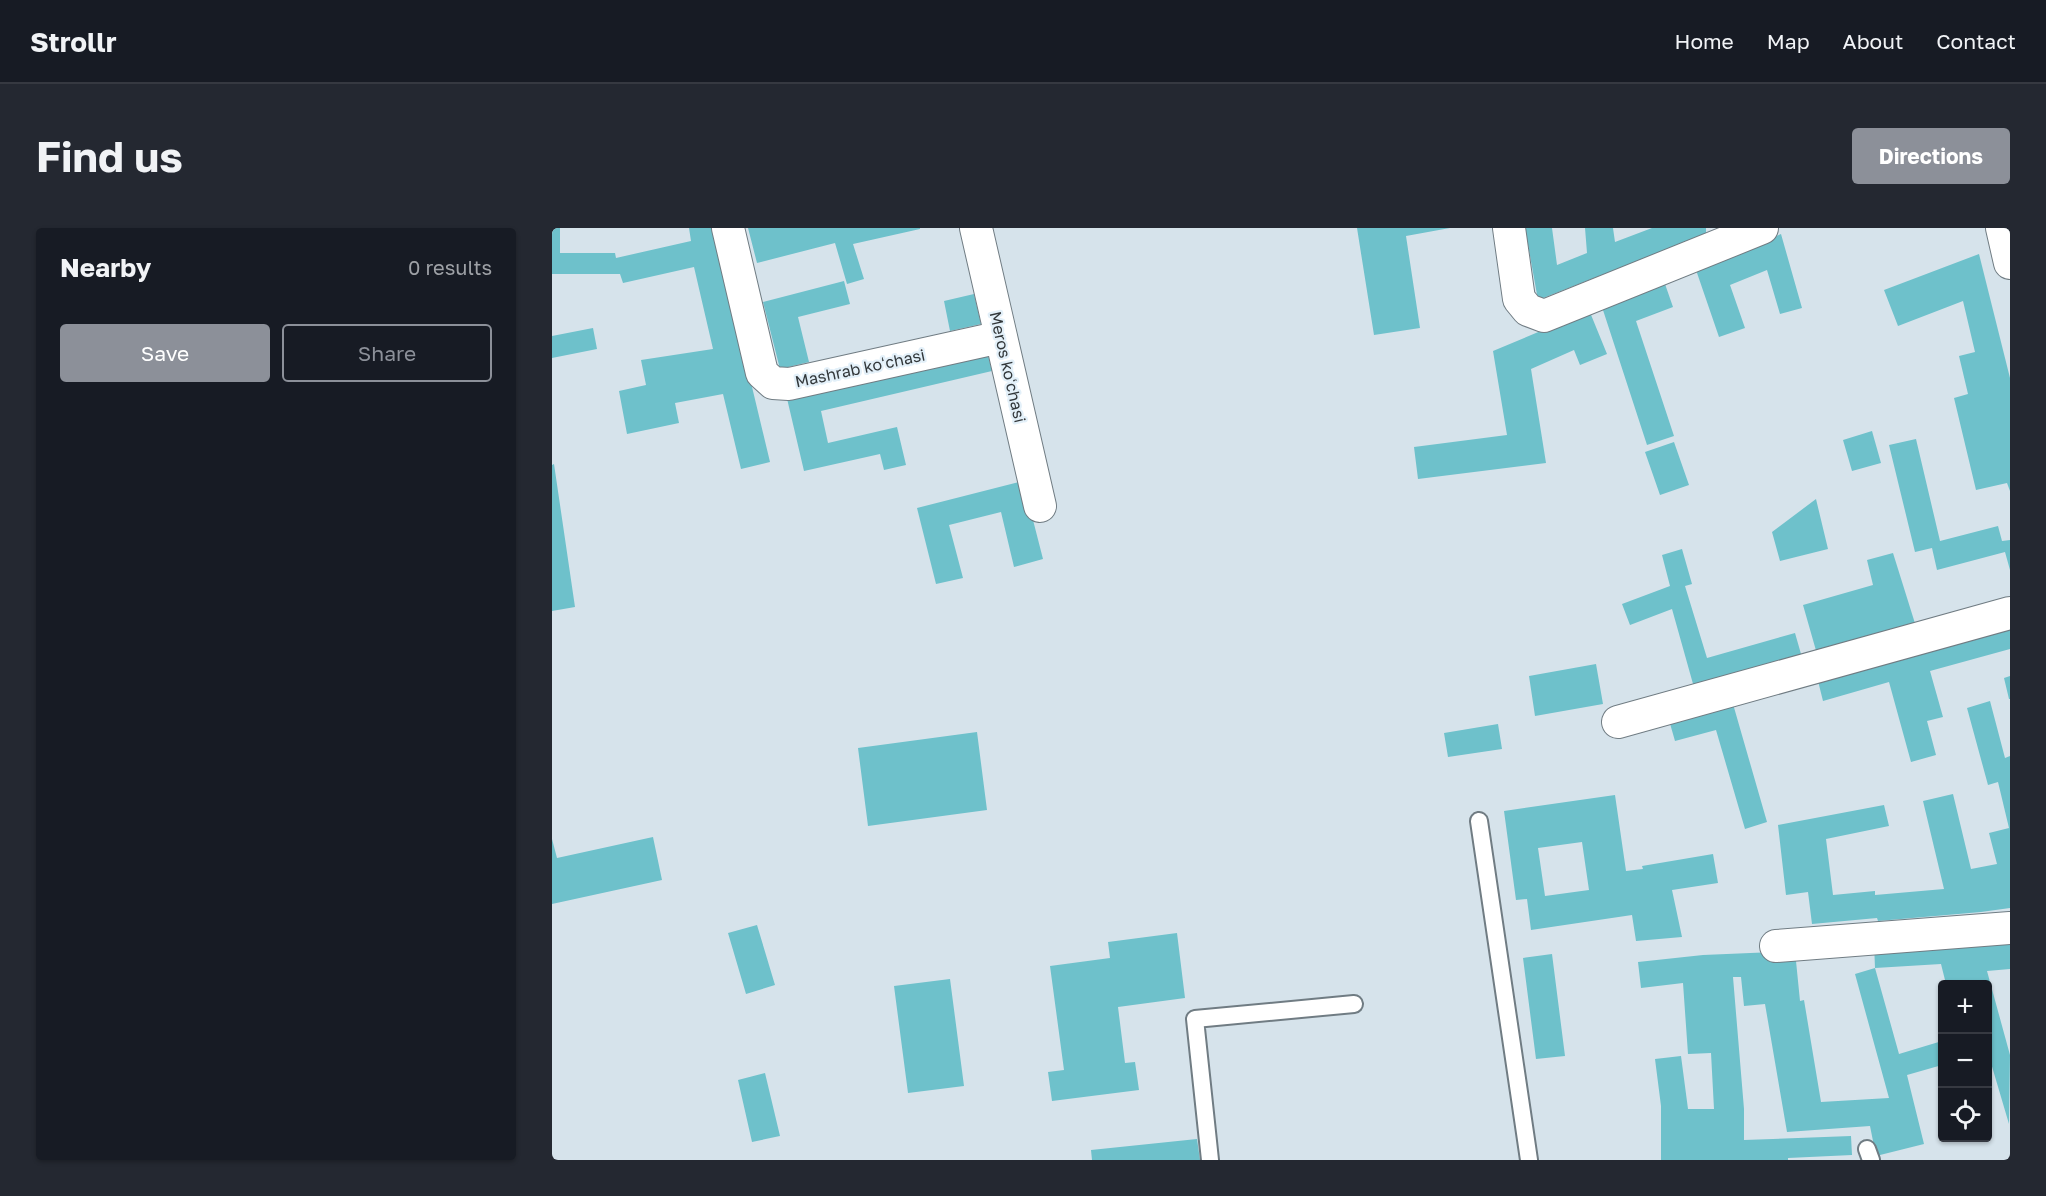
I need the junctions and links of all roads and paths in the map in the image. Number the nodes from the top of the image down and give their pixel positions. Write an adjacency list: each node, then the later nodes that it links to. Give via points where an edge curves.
1 (728, 228): 7 (street, Mashrab koʻchasi, via 762,373 772,382 789,384)
2 (976, 228): 7 (street, Meros koʻchasi)
3 (1509, 228): 5 (street, via 1519,299 1528,310 1544,316)
4 (2002, 228): 6 (street)
5 (1747, 231)
6 (2010, 263)
7 (1001, 337): 8 (street, Meros koʻchasi)
8 (1040, 506)
9 (2010, 612): 10 (street)
10 (1618, 722)
11 (1479, 821): 16 (lane)
12 (2010, 928): 13 (street)
13 (1776, 946)
14 (1354, 1004): 15 (lane, via 1195,1019)
15 (1210, 1160)
16 (1529, 1160)

